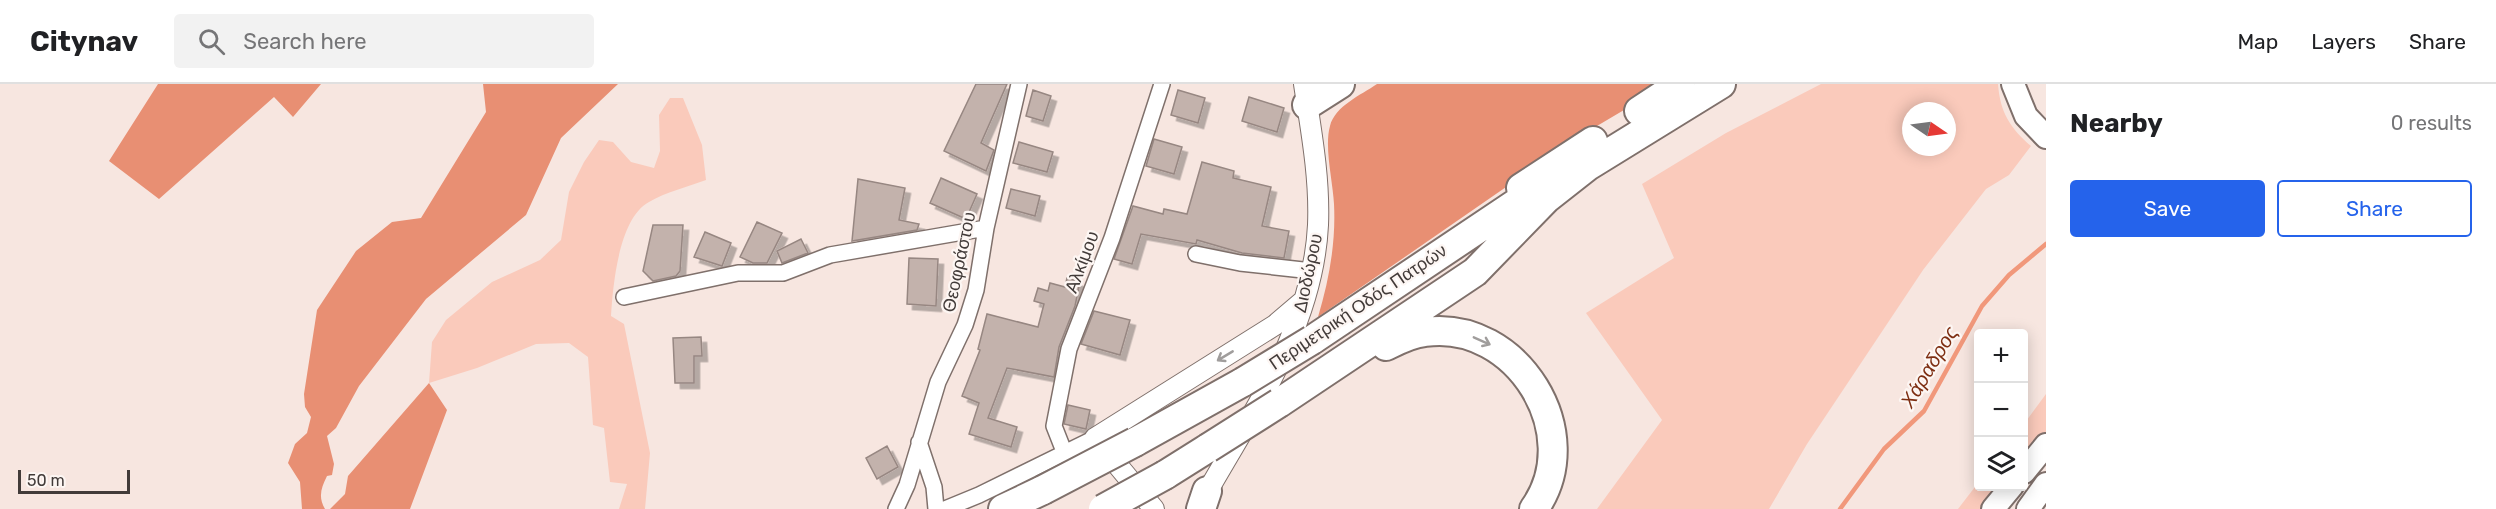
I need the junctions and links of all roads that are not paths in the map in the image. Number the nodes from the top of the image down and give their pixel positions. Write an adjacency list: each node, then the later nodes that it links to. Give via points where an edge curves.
1 (1019, 84): 10 (street, Θεοφράστου)
2 (1162, 84): 20 (street, Αλκίμου, via 1109,248 1069,350 1054,426)
3 (1340, 84): 8 (highway)
4 (1680, 84): 11 (highway, via 1502,201 1474,221)
5 (1700, 84): 11 (highway, Περιμετρική Οδός Πατρών)
6 (1721, 84): 16 (highway, Περιμετρική Οδός Πατρών, via 1588,166 1546,199 1475,272)
7 (2013, 84): 9 (main road, via 2020,105)
8 (1306, 94): 13 (street, Διοδώρου, via 1318,203)
9 (2042, 134)
10 (986, 228): 14 (street, via 830,255 783,273 738,273); 18 (street, Θεοφράστου, via 968,316 938,382)
11 (1461, 238): 28 (highway, Περιμετρική Οδός Πατρών, bridge, via 1243,382)
12 (1196, 254): 13 (street)
13 (1312, 271): 15 (street, Διοδώρου)
14 (624, 297)
15 (1305, 299): 17 (street, one-way to 17, via 1275,325); 24 (street, Διοδώρου, via 1270,383)
16 (1316, 380): 29 (highway, Περιμετρική Οδός Πατρών, bridge, via 1165,475); 31 (highway, one-way to 31, via 1396,341 1425,332 1471,337 1497,349 1530,380 1551,425 1551,472)
17 (1095, 438): 20 (street); 30 (street)
18 (919, 442): 25 (street, Θεοφράστου); 26 (street, via 934,487)
19 (2046, 445): 21 (main road)
20 (1065, 454): 27 (street)
21 (2028, 467)
22 (2046, 484): 33 (main road)
23 (2008, 491): 32 (main road)
24 (1202, 503)
25 (896, 509)
26 (936, 509)
27 (945, 509)
28 (1003, 509)
29 (1103, 509)
30 (1154, 509)
31 (1533, 509)
32 (1993, 509)
33 (2028, 509)

